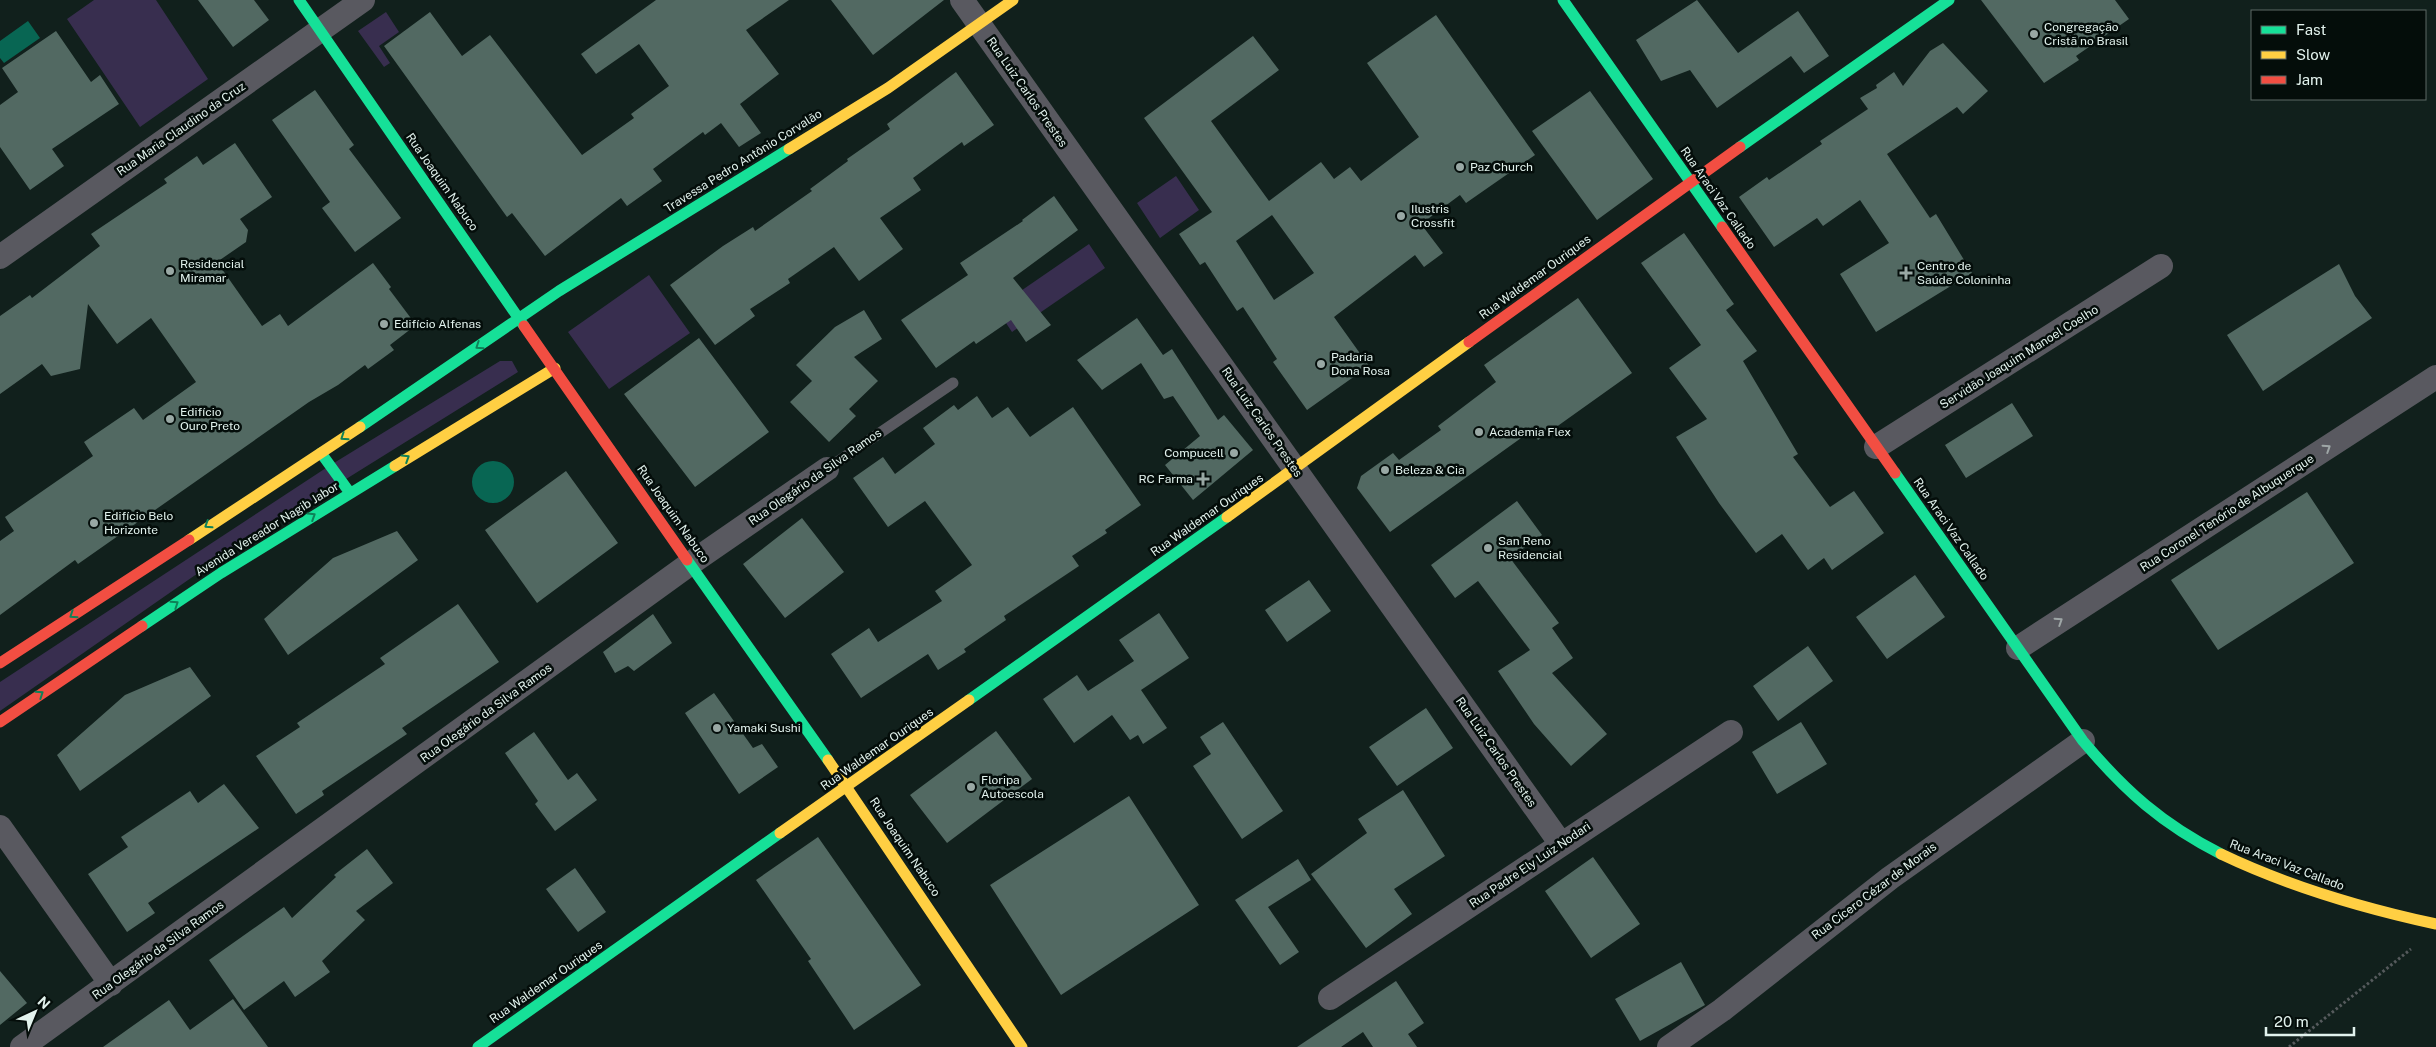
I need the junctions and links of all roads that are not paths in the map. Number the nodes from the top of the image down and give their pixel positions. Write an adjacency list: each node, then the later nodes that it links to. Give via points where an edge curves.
1 (299, 0): 8 (main road, Rua Joaquim Nabuco)
2 (363, 0): 8 (street, Rua Maria Claudino da Cruz)
3 (962, 0): 7 (street, Rua Luiz Carlos Prestes)
4 (1013, 0): 7 (main road, Travessa Pedro Antônio Corvalão)
5 (1563, 0): 9 (main road, Rua Araci Vaz Callado)
6 (1949, 0): 9 (main road, Rua Waldemar Ouriques)
7 (979, 24): 12 (main road, Travessa Pedro Antônio Corvalão, via 888,88); 19 (street, Rua Luiz Carlos Prestes)
8 (320, 30): 10 (street, Rua Maria Claudino da Cruz); 12 (main road, Rua Joaquim Nabuco)
9 (1690, 182): 16 (main road, Rua Araci Vaz Callado); 19 (main road, Rua Waldemar Ouriques)
10 (0, 257)
11 (2161, 266): 16 (street, Servidão Joaquim Manoel Coelho)
12 (519, 318): 13 (main road, Rua Joaquim Nabuco); 17 (main road, one-way to 17)
13 (555, 368): 20 (main road, Avenida Vereador Nagib Jabor, one-way to 13); 21 (main road, Rua Joaquim Nabuco)
14 (2436, 378): 22 (street, Rua Coronel Tenório de Albuquerque, one-way to 14)
15 (953, 383): 18 (lane, Rua Olegário da Silva Ramos)
16 (1876, 447): 22 (main road, Rua Araci Vaz Callado)
17 (321, 453): 20 (main road); 23 (main road, one-way to 23)
18 (827, 469): 21 (street, Rua Olegário da Silva Ramos)
19 (1295, 469): 27 (main road, Rua Waldemar Ouriques); 29 (street, Rua Luiz Carlos Prestes)
20 (350, 493): 24 (main road, Avenida Vereador Nagib Jabor, one-way to 20, via 221,573)
21 (691, 563): 27 (main road, Rua Joaquim Nabuco); 31 (street, Rua Olegário da Silva Ramos)
22 (2018, 648): 26 (main road, Rua Araci Vaz Callado)
23 (0, 663)
24 (0, 722)
25 (1731, 732): 29 (street, Rua Padre Ely Luiz Nodari)
26 (2083, 741): 30 (main road, Rua Araci Vaz Callado, via 2117,781 2153,813 2230,860 2311,891 2390,915); 36 (street, Rua Cícero Cézar de Morais, via 1890,878 1722,1010)
27 (847, 787): 34 (main road, Rua Waldemar Ouriques); 35 (main road, Rua Joaquim Nabuco)
28 (0, 827): 31 (street)
29 (1561, 844): 32 (street, Rua Padre Ely Luiz Nodari)
30 (2436, 924)
31 (111, 984): 33 (street, Rua Olegário da Silva Ramos)
32 (1330, 998)
33 (22, 1047)
34 (478, 1047)
35 (1022, 1047)
36 (1669, 1047)

